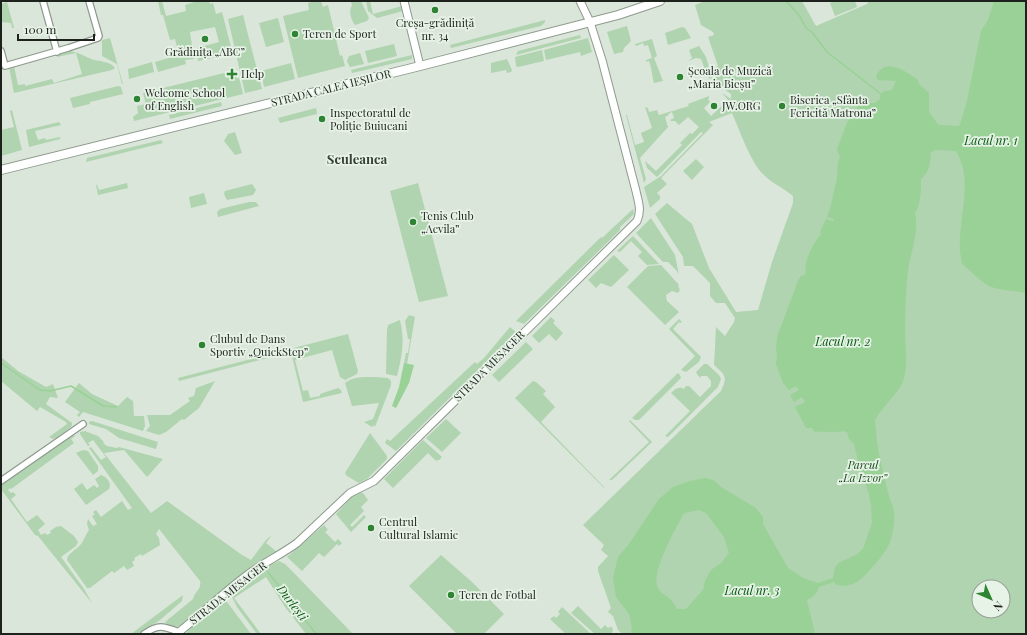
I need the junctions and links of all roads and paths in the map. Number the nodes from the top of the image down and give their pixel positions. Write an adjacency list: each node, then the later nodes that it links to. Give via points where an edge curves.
1 (43, 1): 8 (street)
2 (89, 1): 8 (street, via 98,38)
3 (404, 1): 9 (street)
4 (580, 1): 6 (street, STRADA MESAGER)
5 (660, 1): 6 (main road, STRADA CALEA IEȘILOR)
6 (590, 22): 9 (main road, STRADA CALEA IEȘILOR); 13 (street, STRADA MESAGER, via 636,191 640,208 637,221 374,481 350,493 297,543 244,578)
7 (1, 51): 8 (street, via 5,66)
8 (57, 52)
9 (420, 66): 10 (main road, STRADA CALEA IEȘILOR)
10 (1, 170)
11 (83, 424): 12 (street)
12 (1, 481)
13 (179, 633): 14 (street, via 160,626)
14 (144, 634)

